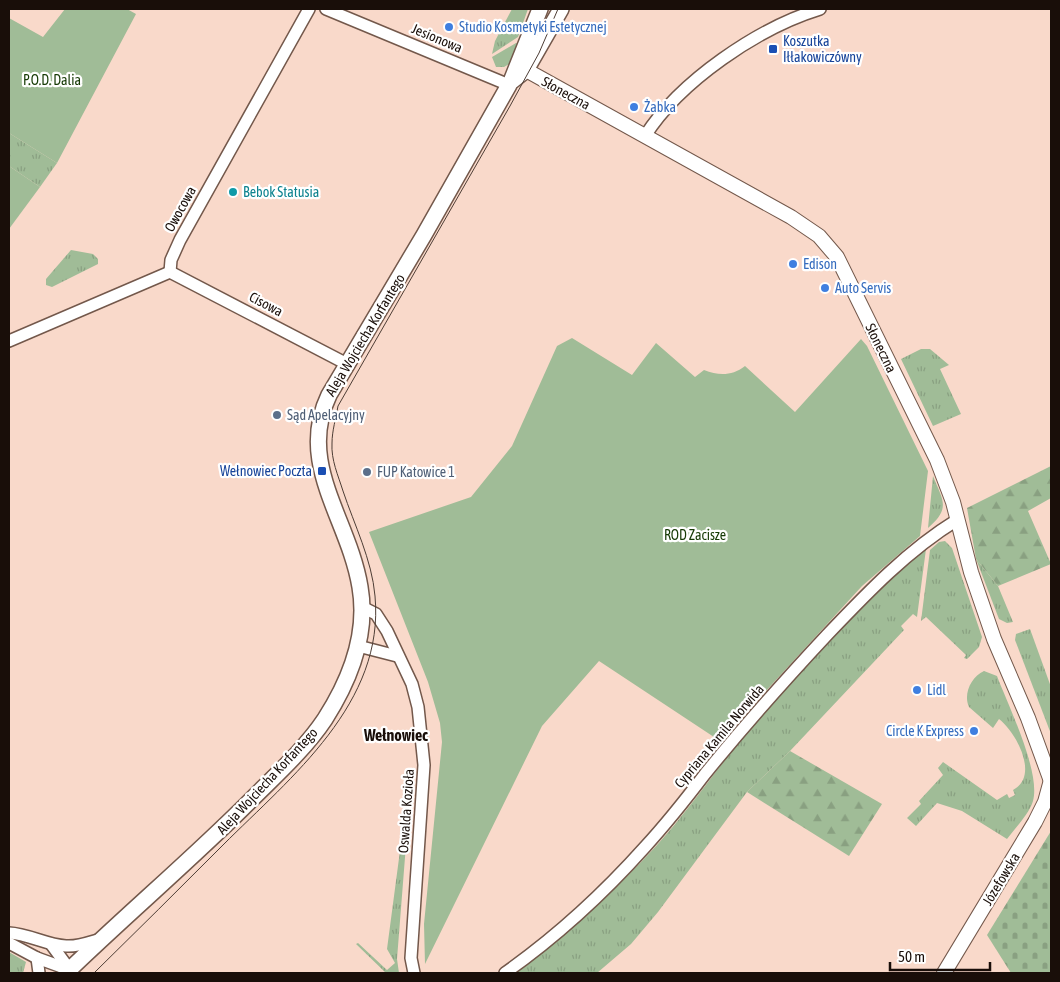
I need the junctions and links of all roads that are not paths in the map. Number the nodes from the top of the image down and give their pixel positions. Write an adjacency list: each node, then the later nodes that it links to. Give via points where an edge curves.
1 (309, 9): 10 (street, Owocowa, via 180,240 171,260)
2 (326, 9): 8 (street, Jesionowa)
3 (540, 9): 6 (main road, Aleja Wojciecha Korfantego)
4 (561, 9): 7 (main road, Aleja Wojciecha Korfantego)
5 (820, 9): 9 (street, via 756,39 690,83)
6 (533, 26): 7 (street); 8 (main road, Aleja Wojciecha Korfantego)
7 (526, 70): 8 (main road, Aleja Wojciecha Korfantego); 9 (street, Słoneczna)
8 (511, 83): 12 (main road, Aleja Wojciecha Korfantego)
9 (645, 136): 13 (street, Słoneczna, via 791,217 819,236 837,257 937,460)
10 (170, 272): 11 (street); 12 (street, Cisowa)
11 (9, 342)
12 (347, 364): 14 (main road, Aleja Wojciecha Korfantego, via 322,409 317,435 322,471 356,568)
13 (957, 520): 17 (street, Słoneczna, via 993,636); 26 (street, Cypriana Kamila Norwida, via 910,554 867,593 773,694 615,879 560,930)
14 (362, 607): 15 (main road, Aleja Wojciecha Korfantego); 16 (street, Oswalda Kozioła, via 376,614 389,634)
15 (358, 646): 16 (street); 19 (main road, Aleja Wojciecha Korfantego, via 336,700 311,738 198,852)
16 (397, 656): 25 (street, Oswalda Kozioła, via 412,684 418,707 424,766 411,958)
17 (1051, 781): 27 (street, Józefowska, via 1036,822)
18 (9, 933): 21 (street, via 31,936)
19 (101, 939): 21 (street, via 73,946); 23 (main road, Aleja Wojciecha Korfantego)
20 (9, 943): 22 (street)
21 (51, 944): 23 (street)
22 (37, 958): 23 (street); 24 (street)
23 (68, 971)
24 (39, 973)
25 (414, 973)
26 (505, 973)
27 (944, 973)

